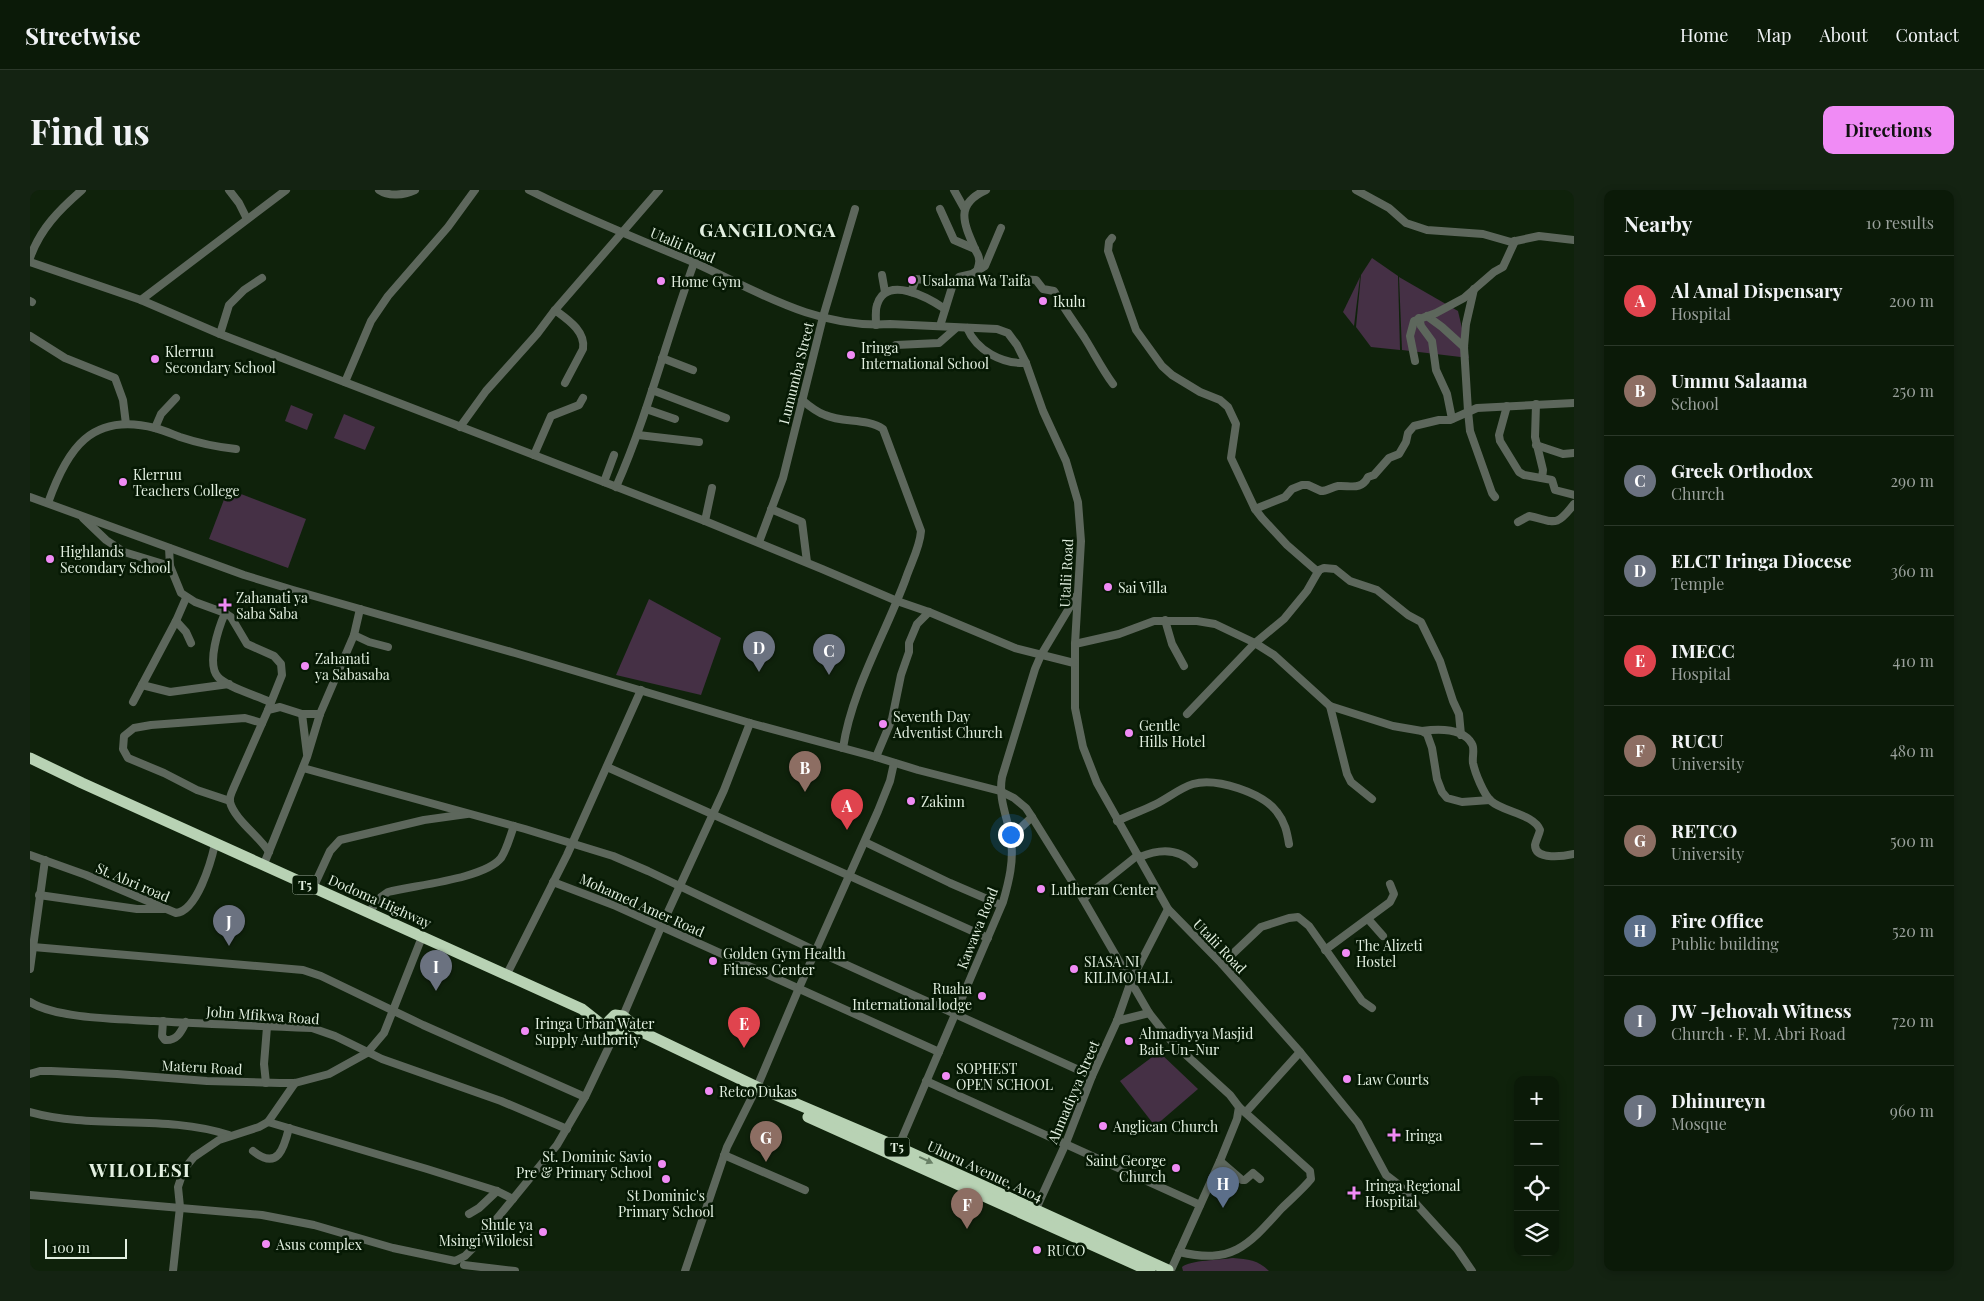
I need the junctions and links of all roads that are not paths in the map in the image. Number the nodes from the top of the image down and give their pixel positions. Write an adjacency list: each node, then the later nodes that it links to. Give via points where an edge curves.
1 (82, 190): 22 (street, via 47,224)
2 (229, 190): 15 (street)
3 (286, 190): 15 (street)
4 (379, 190): 5 (street, via 398,195)
5 (414, 190)
6 (474, 190): 50 (street, via 371,321)
7 (529, 190): 17 (street, Utalii Road)
8 (659, 190): 17 (street)
9 (954, 190): 13 (street)
10 (986, 190): 13 (street, via 972,198)
11 (1356, 190): 20 (street, via 1416,228 1482,234)
12 (855, 208): 36 (street, Lumumba Street)
13 (964, 208): 21 (street)
14 (940, 209): 21 (street, via 954,240)
15 (247, 219): 33 (street)
16 (1001, 228): 25 (street, via 987,263)
17 (622, 234): 24 (street, Utalii Road); 35 (street)
18 (1112, 238): 85 (street, via 1108,251 1130,318 1150,351 1172,375 1220,400 1232,413 1236,424 1231,458)
19 (1574, 240): 20 (street, via 1539,236)
20 (1516, 241): 30 (street, via 1503,267)
21 (975, 249): 25 (street, via 979,259)
22 (30, 258)
23 (30, 262): 33 (street)
24 (694, 263): 36 (street, Utalii Road, via 762,296); 46 (street)
25 (977, 271): 34 (street, via 956,280)
26 (882, 275): 31 (street)
27 (262, 278): 42 (street, via 229,305)
28 (939, 281): 32 (street, via 916,279)
29 (1010, 283): 52 (street, via 1018,279 1036,280 1043,289 1054,291)
30 (1474, 289): 37 (street, via 1454,304); 45 (street)
31 (885, 292): 32 (street, via 897,289); 38 (street, via 876,306)
32 (911, 292): 34 (street)
33 (141, 300): 42 (street)
34 (945, 309): 39 (street)
35 (555, 310): 51 (street, via 574,325 584,342); 66 (street, via 486,391)
36 (823, 317): 38 (street, Utalii Road); 56 (street, Lumumba Street)
37 (1423, 317): 45 (street, via 1442,327); 47 (street, via 1413,323 1410,336); 64 (street, via 1421,326 1432,341 1436,370 1447,394)
38 (876, 325): 39 (street, Utalii Road)
39 (940, 326): 40 (street, Utalii Road)
40 (956, 328): 41 (street, Utalii Road); 44 (street, via 939,343)
41 (967, 328): 48 (street, via 978,345 996,358); 48 (street, Utalii Road, via 1004,331 1017,345)
42 (220, 334): 50 (street)
43 (30, 336): 65 (street, via 65,358 115,378 123,400)
44 (896, 345)
45 (1464, 347): 61 (street)
46 (662, 358): 49 (street); 53 (street)
47 (1415, 361)
48 (1026, 363): 94 (street, Utalii Road, via 1066,461 1078,502 1081,524)
49 (693, 370)
50 (345, 382): 66 (street)
51 (565, 383)
52 (1113, 384)
53 (652, 390): 60 (street); 62 (street)
54 (176, 398): 67 (street, via 160,414)
55 (583, 398): 73 (street, via 579,405 551,416)
56 (802, 400): 84 (street, Lumumba Street); 96 (street, via 825,415 874,424 884,431 921,531)
57 (1574, 403): 58 (street)
58 (1536, 404): 59 (street); 70 (street)
59 (1507, 406): 61 (street); 75 (street, via 1500,441 1519,472)
60 (646, 409): 63 (street); 68 (street)
61 (1468, 411): 64 (street); 81 (street, via 1470,430)
62 (726, 418)
63 (675, 419)
64 (1452, 419): 85 (street, via 1433,420 1412,427 1399,454 1389,458 1359,486 1338,486 1321,491 1305,484)
65 (126, 424): 67 (street); 82 (street, via 94,432 75,446)
66 (460, 427): 73 (street)
67 (155, 428): 71 (street, via 198,442)
68 (638, 435): 69 (street); 77 (street)
69 (699, 442)
70 (1536, 445): 72 (street); 75 (street)
71 (236, 449)
72 (1574, 454)
73 (534, 455): 76 (street)
74 (614, 455): 76 (street)
75 (1542, 478): 79 (street, via 1553,481 1555,490)
76 (604, 482): 77 (street)
77 (616, 487): 87 (street)
78 (712, 488): 87 (street)
79 (1574, 495)
80 (30, 497): 82 (street)
81 (1495, 497)
82 (48, 503): 86 (street)
83 (1574, 504): 88 (street, via 1556,522 1529,516)
84 (771, 509): 89 (street, Lumumba Street); 91 (street, via 802,522)
85 (1255, 509): 93 (street, via 1287,545)
86 (76, 513): 90 (street); 92 (street, via 118,548)
87 (705, 521): 89 (street)
88 (1518, 522)
89 (759, 542): 91 (street)
90 (170, 548): 92 (street); 97 (street, via 244,575)
91 (807, 562): 96 (street)
92 (170, 566): 95 (street, via 175,583)
93 (1318, 572): 104 (street, via 1284,619); 122 (street, via 1324,568 1335,569 1350,581 1377,590 1421,622 1440,661 1459,714)
94 (1079, 592): 105 (street, Utalii Road); 107 (street, Kawawa Road)
95 (186, 598): 99 (street); 101 (street)
96 (897, 602): 98 (street); 123 (street, via 866,672 846,727)
97 (360, 609): 102 (street); 112 (street)
98 (928, 612): 107 (street, via 1015,648); 125 (street, via 916,624 909,643 892,719)
99 (224, 613): 110 (street, via 215,641 214,668 218,676); 114 (street, via 231,617 243,640 274,656 281,664 282,675)
100 (1165, 620): 104 (street, via 1215,624); 105 (street); 109 (street, via 1172,644)
101 (176, 621): 103 (street); 111 (street)
102 (354, 635): 106 (street); 117 (street)
103 (191, 643)
104 (1255, 643): 115 (street, via 1283,662); 118 (street)
105 (1074, 644): 108 (street, Utalii Road)
106 (388, 647)
107 (1041, 655): 108 (street); 130 (street, Kawawa Road, via 1030,682)
108 (1074, 663): 137 (street, Utalii Road, via 1075,708 1083,747 1096,783)
109 (1184, 666)
110 (231, 684): 111 (street, via 177,692); 114 (street)
111 (142, 685): 113 (street)
112 (641, 690): 120 (street); 128 (street)
113 (133, 702)
114 (269, 706): 116 (street); 119 (street)
115 (1330, 706): 121 (street, via 1393,726); 131 (street, via 1347,774 1351,782)
116 (302, 714): 117 (street); 124 (street)
117 (320, 714): 124 (street)
118 (1187, 714)
119 (262, 723): 133 (street); 133 (street, via 245,718 151,725 134,728 124,736 123,749 128,758)
120 (750, 723): 123 (street); 135 (street)
121 (1422, 731): 122 (street); 132 (street, via 1430,740 1437,779 1447,798 1462,802)
122 (1461, 735): 132 (street, via 1472,745 1474,765)
123 (843, 748): 125 (street)
124 (307, 757): 129 (street)
125 (876, 757): 127 (street)
126 (30, 758): 141 (highway, Dodoma Highway / T5)
127 (894, 763): 130 (street); 140 (street, via 890,781)
128 (607, 766): 135 (street); 143 (street)
129 (302, 768): 134 (street); 144 (street)
130 (1000, 791): 136 (street, via 1014,798); 139 (street, Kawawa Road)
131 (1372, 799)
132 (1490, 800): 145 (street, via 1536,823 1540,830 1535,845 1542,854 1557,857)
133 (230, 802): 144 (street)
134 (470, 814): 138 (street); 155 (street, via 411,823 340,840 330,851)
135 (712, 815): 151 (street); 154 (street)
136 (1032, 817): 139 (street); 157 (street)
137 (1118, 820): 142 (street, via 1190,785 1215,783 1242,790 1271,805 1286,826); 147 (street, Utalii Road)
138 (514, 826): 143 (street); 161 (street, via 504,852 488,867 470,875 388,892)
139 (1010, 837): 158 (street, Kawawa Road, via 1010,878)
140 (864, 842): 151 (street); 158 (street)
141 (215, 844): 149 (highway, Dodoma Highway / T5); 159 (street, St. Abri road, via 199,890 187,909 176,913)
142 (1289, 844)
143 (572, 845): 152 (street); 154 (street, via 613,856)
144 (270, 852): 149 (street)
145 (1574, 854)
146 (30, 855): 148 (street, St. Abri road)
147 (1139, 856): 150 (street, via 1155,851 1175,852); 157 (street); 160 (street, Utalii Road)
148 (45, 860): 156 (street); 159 (street, St. Abri road)
149 (264, 864): 155 (highway, Dodoma Highway / T5)
150 (1194, 864)
151 (849, 875): 166 (street); 169 (street)
152 (553, 882): 163 (street, Mohamed Amer Road); 172 (street)
153 (1390, 884): 162 (street, via 1394,894 1390,902)
154 (679, 886): 163 (street); 169 (street)
155 (313, 888): 161 (highway, Dodoma Highway / T5)
156 (39, 896): 159 (street, via 137,909); 167 (street)
157 (1083, 899): 173 (street)
158 (1001, 905): 166 (street, Kawawa Road)
159 (166, 909)
160 (1168, 909): 170 (street, Utalii Road); 173 (street, Ahmadiyya Street)
161 (369, 912): 165 (highway, Dodoma Highway / T5)
162 (1368, 919): 164 (street); 168 (street)
163 (660, 927): 174 (street, Mohamed Amer Road); 181 (street)
164 (1383, 936)
165 (422, 937): 172 (highway, Dodoma Highway / T5); 178 (street)
166 (988, 938): 180 (street, Kawawa Road)
167 (33, 947): 171 (street); 178 (street, via 303,970)
168 (1325, 950): 170 (street, via 1304,920 1294,917 1261,927); 176 (street, via 1362,1001)
169 (816, 951): 174 (street); 180 (street)
170 (1222, 964): 188 (street, Utalii Road)
171 (30, 969)
172 (506, 974): 177 (highway, Dodoma Highway / T5)
173 (1130, 982): 179 (street); 183 (street, Ahmadiyya Street)
174 (799, 988): 187 (street, Mohamed Amer Road); 195 (street)
175 (30, 1002): 182 (street, John Mfikwa Road, via 39,1008 67,1014)
176 (1372, 1008)
177 (582, 1009): 181 (highway, T5); 186 (highway, T5)
178 (394, 1010): 189 (street, via 384,1033); 196 (street)
179 (1149, 1013): 183 (street); 197 (street, via 1172,1042)
180 (955, 1014): 187 (street, Kawawa Road); 191 (street)
181 (623, 1017): 186 (highway, via 628,1029); 186 (highway, via 615,1016 609,1021 609,1029); 195 (highway, Uhuru Avenue, A104 / T5, via 642,1032)
182 (163, 1021): 184 (street, John Mfikwa Road); 184 (street, via 163,1038 171,1040 178,1036)
183 (1117, 1021): 191 (street, Ahmadiyya Street)
184 (186, 1022): 185 (street, John Mfikwa Road)
185 (267, 1026): 189 (street, John Mfikwa Road, via 312,1028); 193 (street)
186 (616, 1034): 195 (highway, Uhuru Avenue, A104 / T5, via 646,1041); 196 (street)
187 (939, 1052): 192 (street, Kawawa Road)
188 (1300, 1052): 199 (street); 226 (street, Utalii Road, via 1358,1123 1386,1175 1457,1249)
189 (367, 1053): 194 (street, Materu Road, via 329,1074); 202 (street, John Mfikwa Road, via 510,1104)
190 (30, 1074): 193 (street, Materu Road, via 52,1071)
191 (1092, 1076): 204 (street, Ahmadiyya Street)
192 (926, 1081): 204 (street); 206 (street, Kawawa Road)
193 (266, 1083): 194 (street, Materu Road)
194 (295, 1083): 200 (street)
195 (755, 1090): 206 (highway, Uhuru Avenue, A104 / T5); 207 (street)
196 (585, 1097): 202 (street)
197 (1239, 1106): 199 (street); 208 (street)
198 (30, 1112): 203 (street, via 72,1119 183,1126)
199 (1246, 1112): 218 (street, via 1310,1171 1311,1179 1247,1244 1221,1256 1202,1257)
200 (268, 1122): 201 (street); 203 (street)
201 (289, 1128): 205 (street, via 279,1155 264,1158); 211 (street)
202 (567, 1129): 213 (street)
203 (229, 1135): 215 (street, via 208,1146 188,1163 178,1188)
204 (1066, 1144): 214 (street); 216 (street, Ahmadiyya Street)
205 (253, 1151)
206 (896, 1152): 216 (highway, Uhuru Avenue, A104 / T5, one-way to 216); 224 (highway, Uhuru Avenue, A104 / T5)
207 (724, 1155): 210 (street); 223 (street)
208 (1220, 1161): 209 (street, via 1242,1180 1253,1173); 214 (street)
209 (1260, 1179)
210 (805, 1190)
211 (497, 1191): 213 (street); 217 (street)
212 (30, 1195): 215 (street)
213 (513, 1199): 219 (street)
214 (1200, 1205): 218 (street)
215 (180, 1207): 219 (street, via 262,1215 314,1225 450,1261); 221 (street)
216 (1035, 1211): 225 (highway, Uhuru Avenue, A104 / T5)
217 (469, 1214)
218 (1179, 1252): 225 (street)
219 (465, 1256): 220 (street)
220 (464, 1268): 222 (street)
221 (173, 1271)
222 (515, 1271)
223 (686, 1271)
224 (1150, 1271)
225 (1169, 1271)
226 (1472, 1271)

